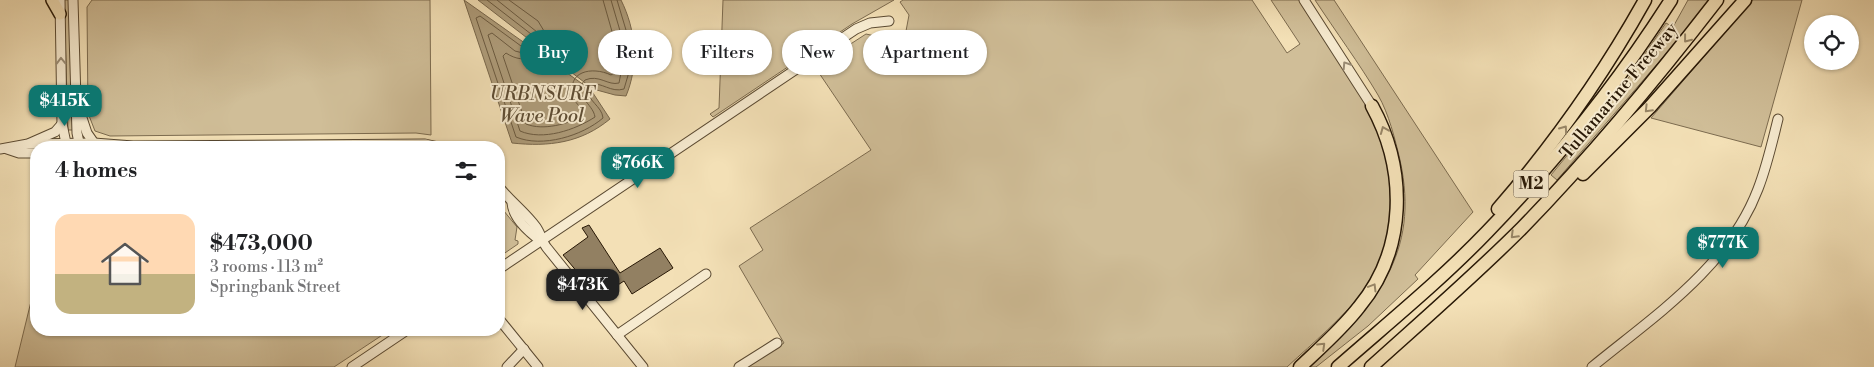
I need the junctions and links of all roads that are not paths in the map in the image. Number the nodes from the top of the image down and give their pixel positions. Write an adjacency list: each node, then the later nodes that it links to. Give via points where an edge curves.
1 (52, 0): 9 (main road)
2 (60, 0): 9 (street)
3 (73, 0): 12 (street)
4 (1304, 0): 11 (street, one-way to 4)
5 (1644, 0): 27 (highway, one-way to 5, via 1542,159 1622,41)
6 (1671, 0): 27 (highway, Tullamarine Freeway / M2, via 1624,69 1540,174 1486,234)
7 (1717, 0): 23 (highway, Tullamarine Freeway / M2, one-way to 23, via 1629,111)
8 (1744, 0): 23 (highway, one-way to 23, via 1609,149 1559,197)
9 (60, 14): 14 (street, one-way to 9)
10 (889, 22): 24 (street, via 870,23 856,29)
11 (1372, 106): 38 (highway, one-way to 11, via 1360,307 1380,275 1393,241 1397,180 1389,141)
12 (77, 108): 17 (street); 18 (street)
13 (1778, 119): 41 (street, via 1758,189 1738,228 1716,259 1693,283)
14 (62, 124): 15 (street); 16 (street)
15 (35, 141)
16 (66, 141)
17 (79, 141)
18 (93, 141)
19 (28, 144): 20 (street)
20 (2, 149): 21 (street)
21 (30, 153)
22 (505, 195): 24 (street, via 512,204 512,210 531,234)
23 (1548, 200): 40 (highway, Tullamarine Freeway / M2, one-way to 40, via 1472,276)
24 (541, 240): 25 (street); 29 (street)
25 (505, 265)
26 (706, 274): 29 (street)
27 (1404, 310): 39 (highway, Tullamarine Freeway / M2)
28 (505, 326): 32 (street)
29 (617, 335): 36 (street)
30 (398, 336): 33 (street)
31 (776, 343): 37 (street)
32 (524, 349): 34 (street); 35 (street)
33 (352, 367)
34 (507, 367)
35 (538, 367)
36 (643, 367)
37 (739, 367)
38 (1300, 367)
39 (1338, 367)
40 (1371, 367)
41 (1592, 367)

